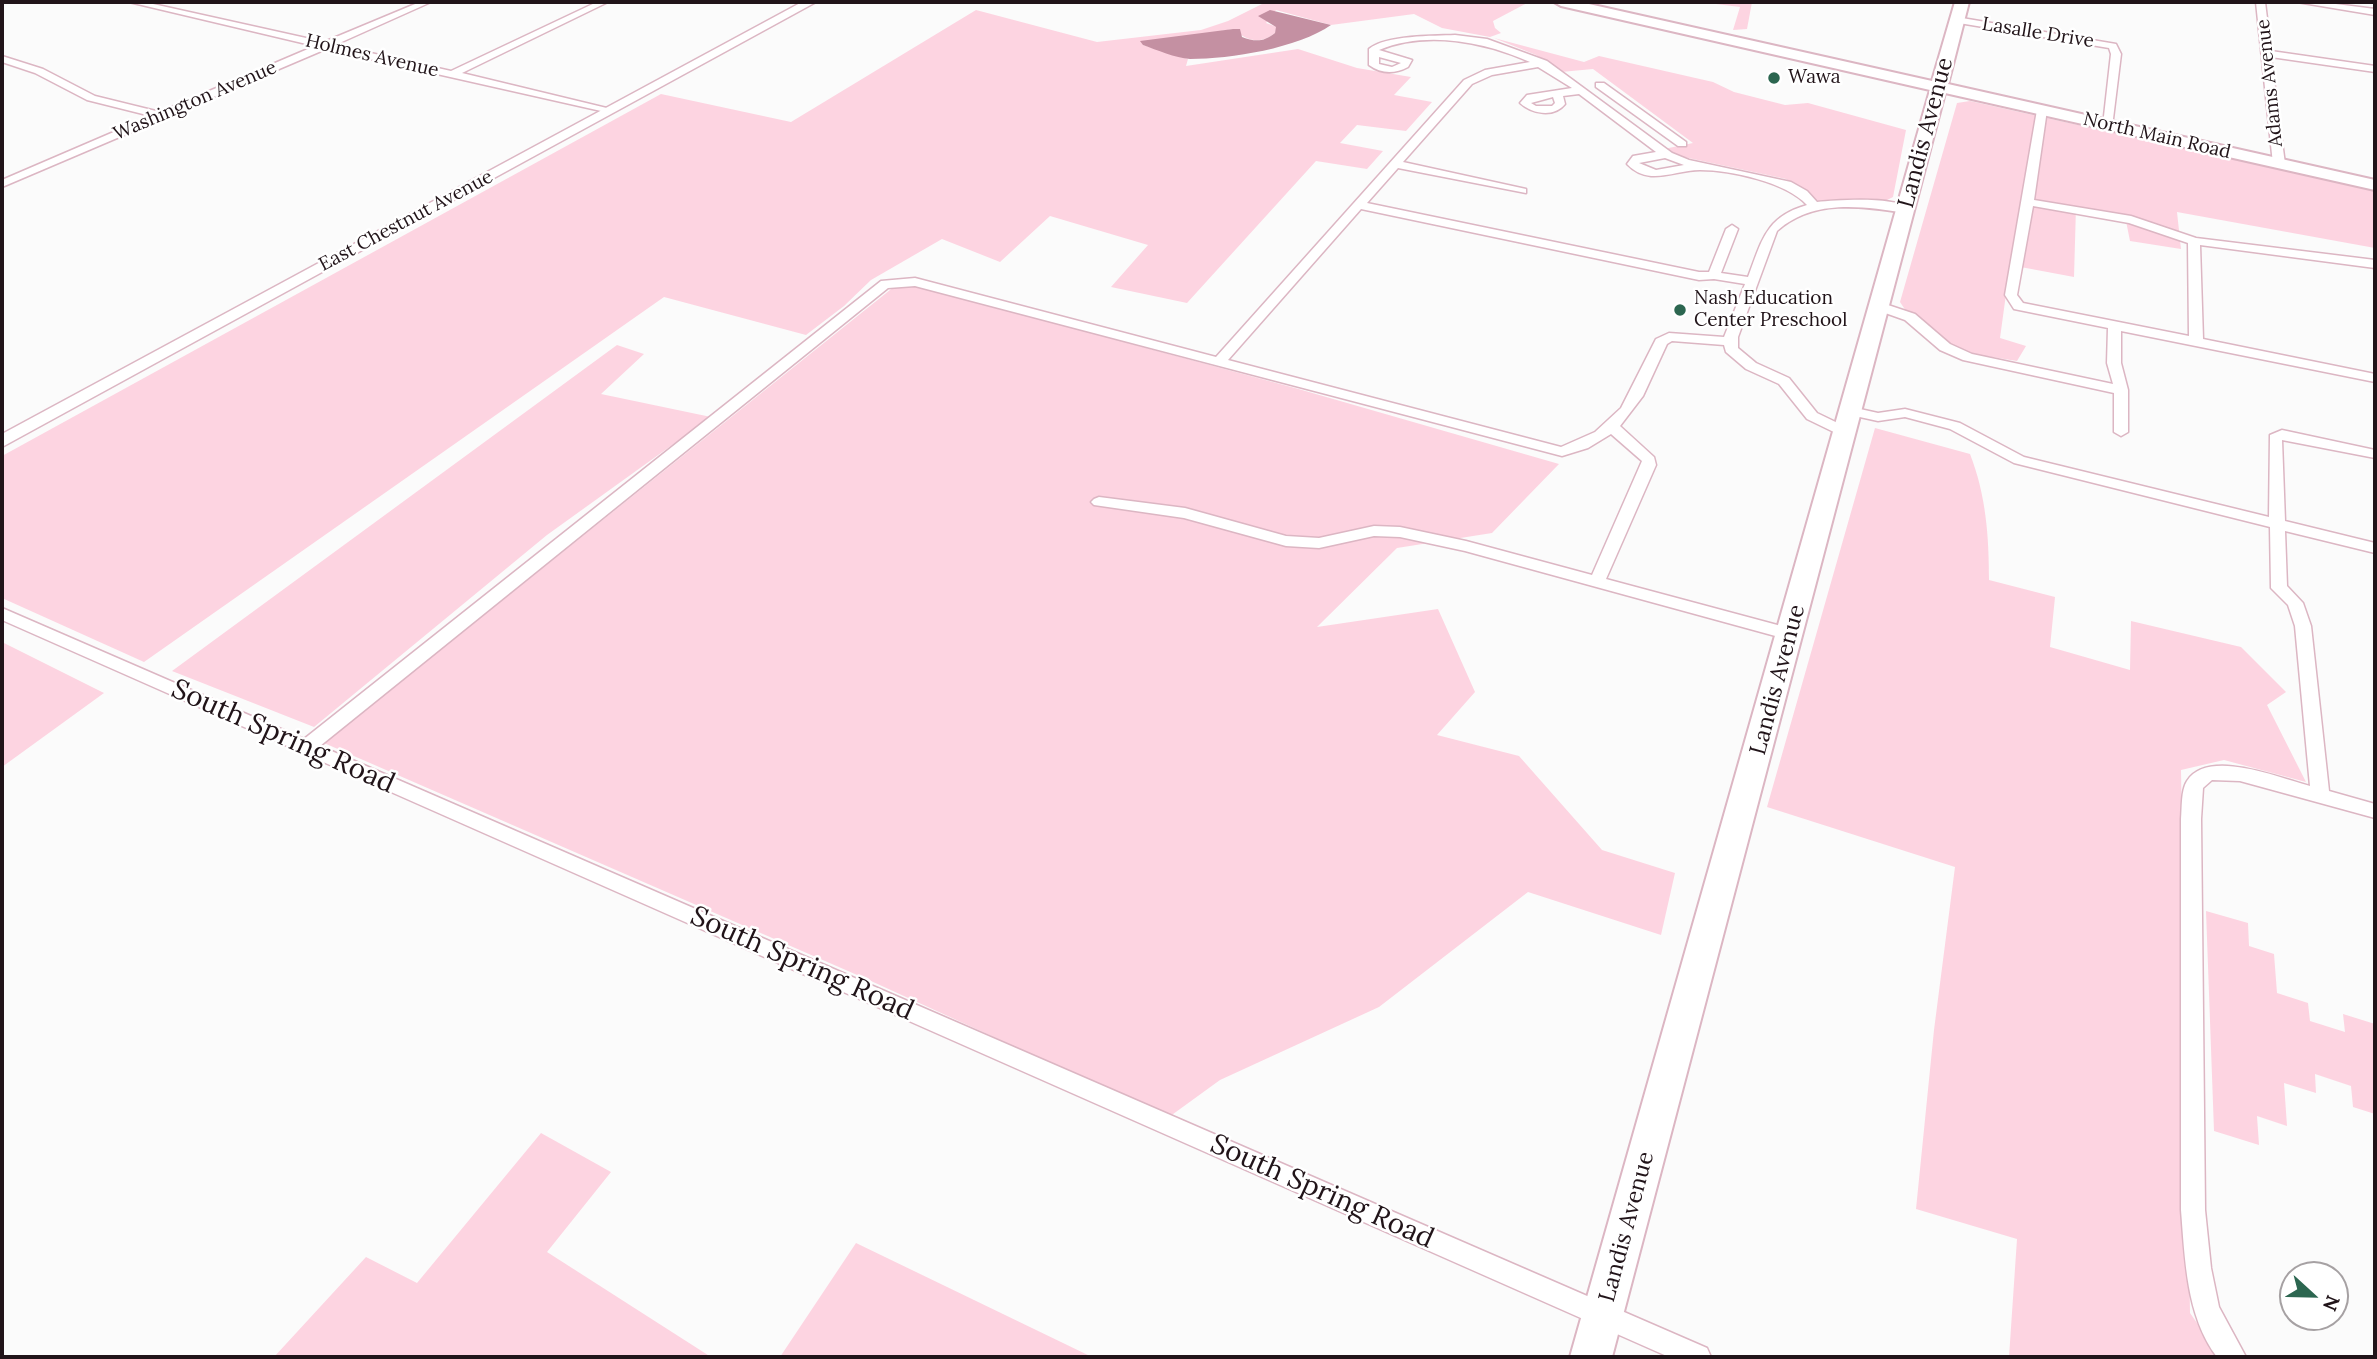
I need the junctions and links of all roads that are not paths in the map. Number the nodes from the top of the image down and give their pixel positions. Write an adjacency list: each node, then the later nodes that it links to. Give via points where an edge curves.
1 (133, 2): 11 (street, Holmes Avenue)
2 (427, 2): 11 (street, Washington Avenue)
3 (604, 2): 17 (street)
4 (810, 2): 23 (street, East Chestnut Avenue)
5 (1561, 2): 20 (main road, North Main Road)
6 (1962, 2): 10 (main road, Landis Avenue)
7 (2260, 2): 12 (street, Adams Avenue)
8 (2302, 2): 9 (street)
9 (2375, 12)
10 (1956, 20): 20 (main road, Landis Avenue); 26 (street, Lasalle Drive, via 2113,46)
11 (325, 45): 17 (street, Holmes Avenue); 25 (street, Washington Avenue)
12 (2266, 52): 16 (street); 32 (street, Adams Avenue)
13 (1376, 53): 15 (street, via 1374,49 1382,45 1457,38 1493,42)
14 (2, 59): 25 (street, via 39,71 90,98)
15 (1543, 63): 21 (street); 31 (street, via 1474,78)
16 (2375, 69)
17 (453, 74): 23 (street, Holmes Avenue)
18 (1589, 76): 19 (street)
19 (1600, 85): 21 (street); 27 (street)
20 (1938, 87): 24 (main road, North Main Road); 40 (main road, Landis Avenue)
21 (1582, 90): 22 (street); 28 (street)
22 (1556, 94)
23 (610, 110): 56 (street, East Chestnut Avenue)
24 (2042, 110): 26 (main road, North Main Road); 37 (street)
25 (162, 116): 34 (street, Washington Avenue)
26 (2108, 125): 32 (main road, North Main Road)
27 (1664, 132): 28 (street); 29 (street)
28 (1642, 136): 30 (street)
29 (1682, 144)
30 (1667, 154): 33 (street); 33 (street, via 1637,159 1633,164 1662,175)
31 (1396, 164): 36 (street); 38 (street)
32 (2279, 164): 35 (main road, North Main Road)
33 (1704, 167): 39 (street, via 1786,183 1807,194)
34 (2, 184)
35 (2375, 185)
36 (1522, 191)
37 (2028, 202): 42 (street, via 2131,220); 47 (street, via 2011,295 2019,306)
38 (1359, 205): 44 (street, via 1699,276); 50 (street)
39 (1815, 207): 40 (street, via 1861,204); 45 (street, via 1781,220 1772,230)
40 (1905, 209): 46 (main road, Landis Avenue)
41 (1732, 229): 44 (street)
42 (2194, 241): 43 (street); 49 (street)
43 (2375, 264)
44 (1714, 275): 45 (street)
45 (1752, 282): 48 (street)
46 (1879, 306): 52 (street, via 1910,317 1945,347 1968,357); 53 (main road, Landis Avenue)
47 (2115, 325): 49 (street); 52 (street, via 2114,363)
48 (1731, 342): 53 (street, via 1741,360 1784,381 1812,416); 54 (street, via 1669,337 1661,342 1636,401)
49 (2196, 342): 51 (street)
50 (1221, 360): 54 (street, via 1547,450 1577,448); 64 (street, via 915,282 885,284)
51 (2375, 378)
52 (2120, 390): 55 (street)
53 (1848, 421): 59 (street, via 1905,414 1955,426 2018,460); 63 (main road, Landis Avenue)
54 (1611, 426): 61 (street, via 1649,465)
55 (2121, 432)
56 (2, 441)
57 (2375, 454): 59 (street, via 2282,434 2275,438)
58 (1099, 502): 61 (street, via 1185,513 1286,541 1319,543 1374,531 1400,532)
59 (2277, 524): 60 (street); 65 (street, via 2279,588 2295,603 2303,626)
60 (2375, 548)
61 (1597, 582): 63 (street)
62 (2, 614): 64 (street, South Spring Road)
63 (1790, 634): 67 (main road, Landis Avenue)
64 (306, 747): 67 (street, South Spring Road)
65 (2320, 795): 66 (street); 70 (street, via 2226,772 2208,773 2194,785 2193,1210 2210,1321)
66 (2375, 811)
67 (1603, 1315): 68 (main road, Landis Avenue); 69 (street, South Spring Road)
68 (1591, 1357)
69 (1698, 1357)
70 (2233, 1357)

